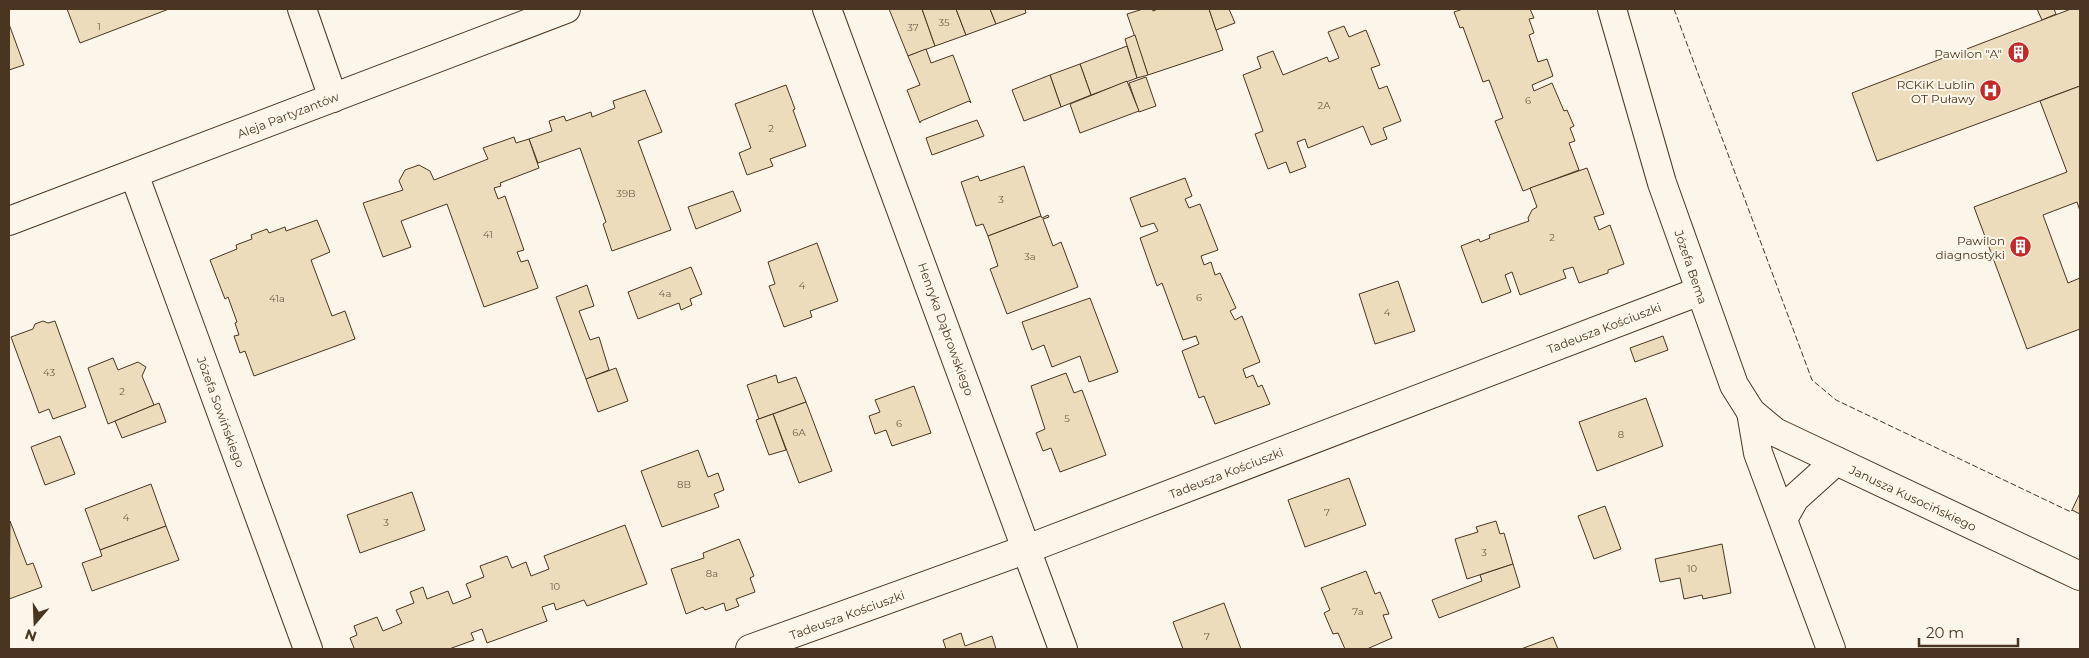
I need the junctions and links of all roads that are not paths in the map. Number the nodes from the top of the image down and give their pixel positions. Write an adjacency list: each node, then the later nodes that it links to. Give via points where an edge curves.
1 (302, 9): 5 (street)
2 (566, 9): 5 (street, Aleja Partyzantów)
3 (826, 9): 12 (street, Henryka Dąbrowskiego)
4 (1612, 9): 8 (street, Józefa Bema, via 1662,183)
5 (333, 98): 6 (street, Aleja Partyzantów)
6 (134, 174): 7 (street, Aleja Partyzantów); 14 (street, Józefa Sowińskiego)
7 (9, 221)
8 (1700, 291): 9 (street, Józefa Bema, via 1734,385); 12 (street, Tadeusza Kościuszki)
9 (1752, 412): 10 (street, Janusza Kusocińskiego, via 1775,432); 11 (street, Józefa Bema, via 1758,453)
10 (1836, 461): 11 (street, via 1795,498); 13 (street, Janusza Kusocińskiego)
11 (1783, 520): 17 (street, Józefa Bema)
12 (1027, 550): 15 (street, Tadeusza Kościuszki); 16 (street, Henryka Dąbrowskiego)
13 (2080, 576)
14 (308, 649)
15 (750, 649)
16 (1063, 649)
17 (1831, 649)

